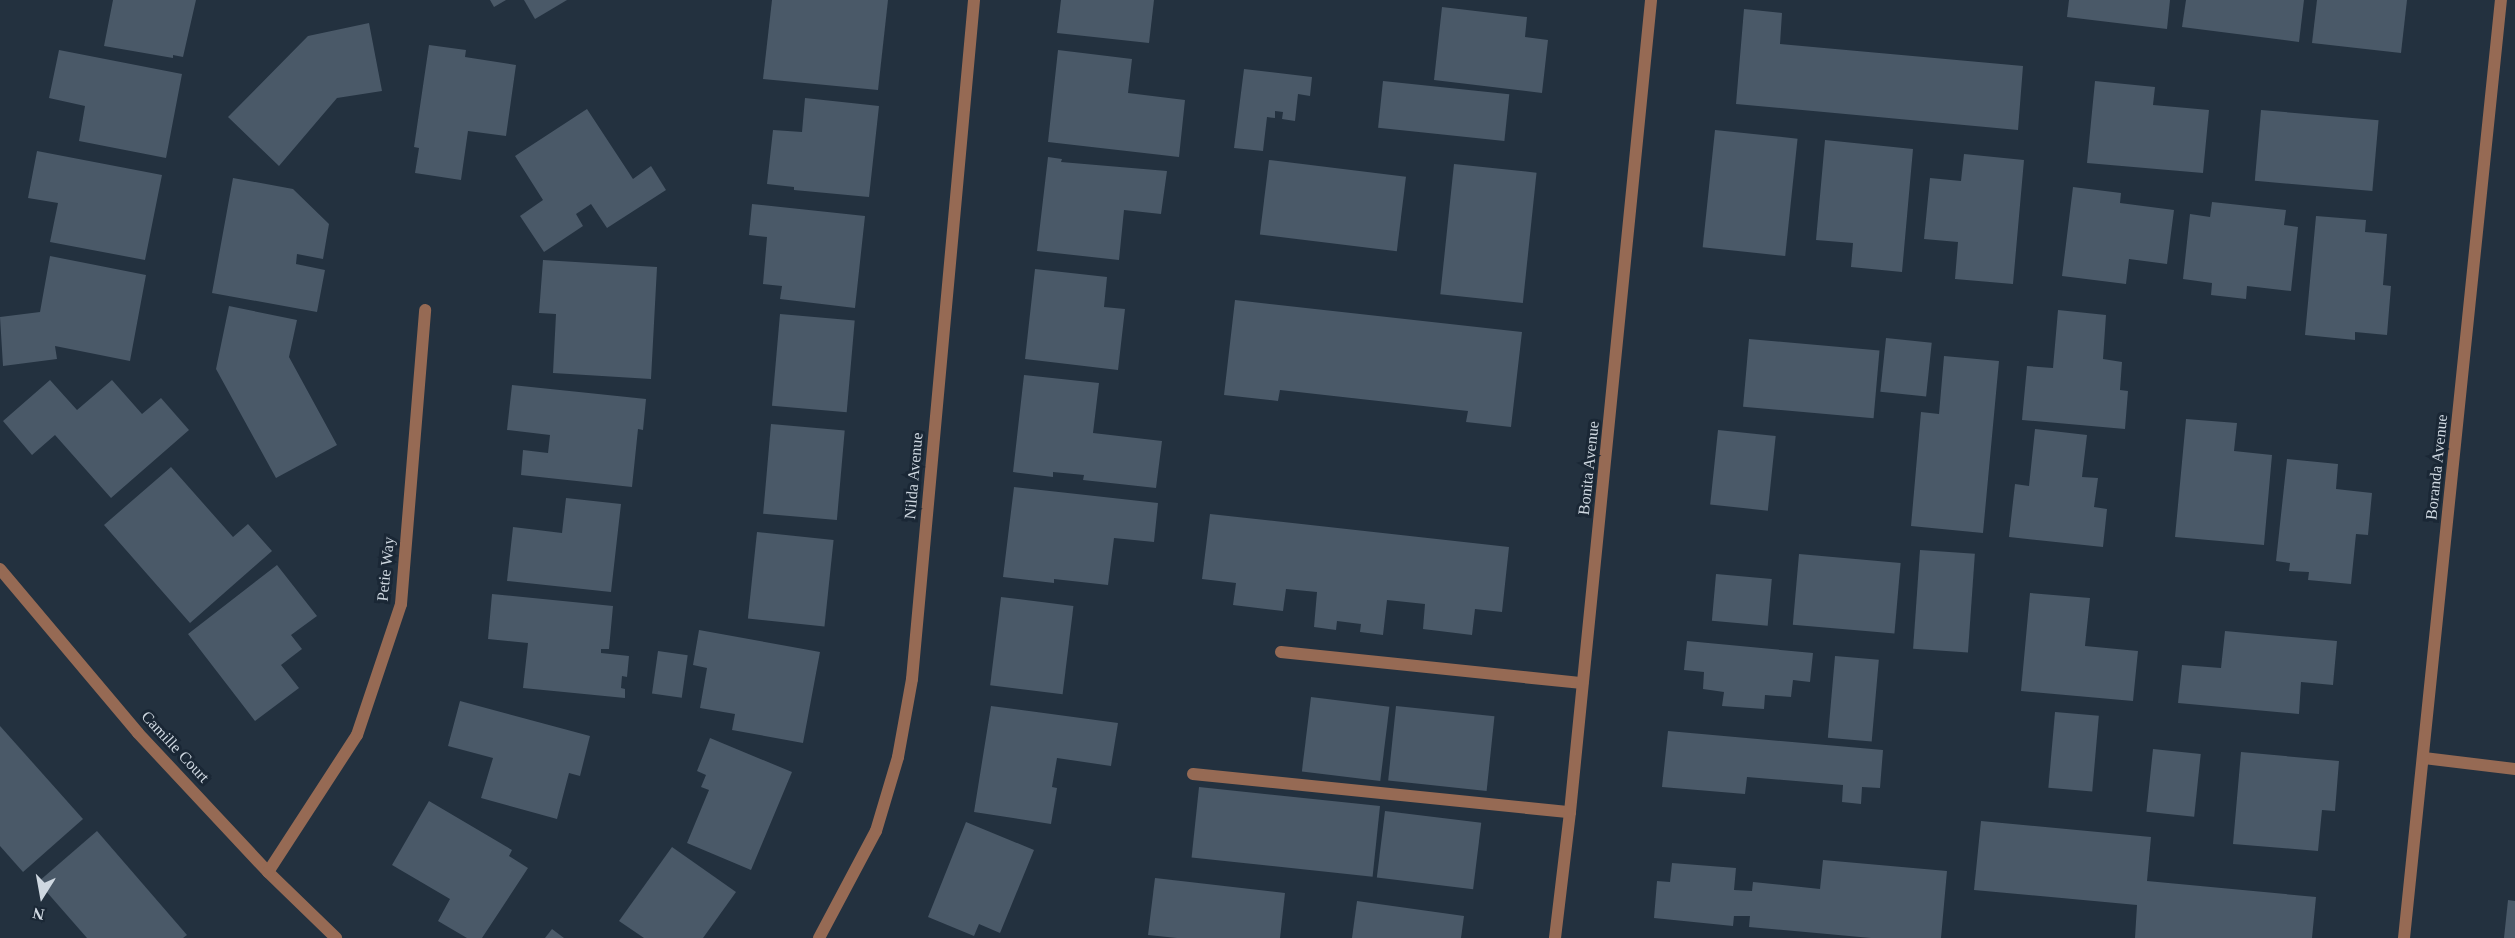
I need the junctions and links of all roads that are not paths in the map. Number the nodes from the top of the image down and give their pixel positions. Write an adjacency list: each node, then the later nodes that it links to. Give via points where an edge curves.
1 (974, 0): 14 (street, Nilda Avenue, via 912,679 898,757 876,831)
2 (1652, 0): 7 (street, Bonita Avenue)
3 (2501, 0): 8 (street, Boranda Avenue)
4 (425, 309): 12 (street, Petie Way, via 401,604 357,735)
5 (0, 569): 12 (street, Camille Court, via 138,733)
6 (1281, 652): 7 (street)
7 (1582, 683): 11 (street, Bonita Avenue)
8 (2424, 758): 9 (street); 16 (street, Boranda Avenue)
9 (2515, 769)
10 (1193, 774): 11 (street)
11 (1570, 812): 15 (street, Bonita Avenue)
12 (268, 872): 13 (street, Camille Court)
13 (336, 938)
14 (819, 938)
15 (1555, 938)
16 (2404, 938)

